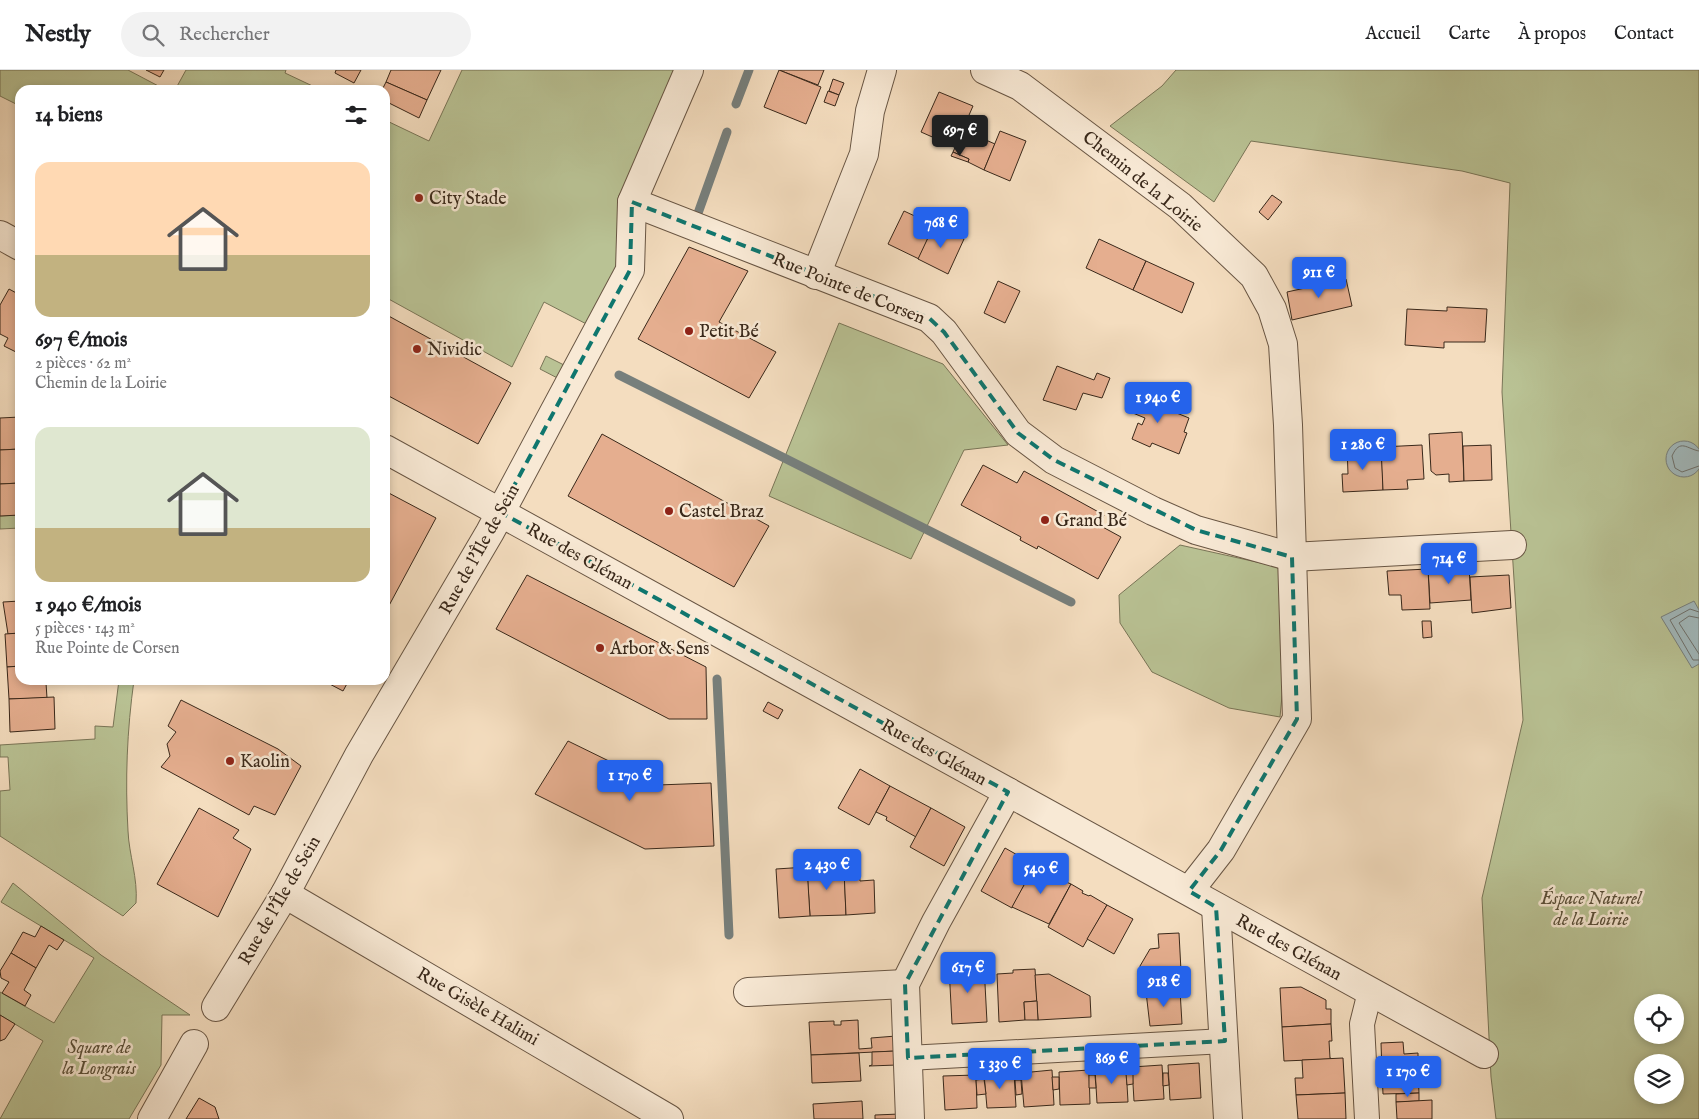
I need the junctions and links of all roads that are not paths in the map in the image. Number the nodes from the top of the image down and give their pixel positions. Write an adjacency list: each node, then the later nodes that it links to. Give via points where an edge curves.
1 (689, 70): 4 (street, Rue de l'Île de Sein)
2 (882, 70): 7 (street, via 870,110 864,154)
3 (985, 70): 11 (street, Chemin de la Loirie, via 1020,86 1180,206 1254,276 1272,309 1283,344)
4 (632, 202): 7 (street, Rue Pointe de Corsen); 9 (street, Rue de l'Île de Sein, via 630,270)
5 (0, 235): 6 (street)
6 (15, 243)
7 (816, 275): 11 (street, Rue Pointe de Corsen, via 929,318 944,332 1018,433 1054,460 1196,530)
8 (390, 452): 9 (street, Rue des Glénan)
9 (500, 512): 12 (street, Rue des Glénan); 14 (street, Rue de l'Île de Sein, via 359,755)
10 (1512, 546): 11 (street, Rue Pointe de Corsen)
11 (1292, 557): 13 (street, Chemin de la Loirie, via 1297,719 1221,850)
12 (1008, 792): 13 (street, Rue des Glénan); 16 (street)
13 (1189, 891): 15 (street, Rue des Glénan)
14 (286, 894): 19 (street, Rue de l'Île de Sein); 25 (street, Rue Gisèle Halimi)
15 (1216, 907): 18 (street, Rue des Glénan); 20 (street)
16 (905, 984): 17 (street); 23 (street)
17 (748, 992)
18 (1370, 992): 22 (street, Rue des Glénan); 28 (street, via 1362,1024)
19 (216, 1007)
20 (1226, 1041): 23 (street); 27 (street)
21 (194, 1044): 24 (street)
22 (1484, 1054)
23 (908, 1058): 26 (street)
24 (152, 1119)
25 (669, 1119)
26 (910, 1119)
27 (1228, 1119)
28 (1367, 1119)

